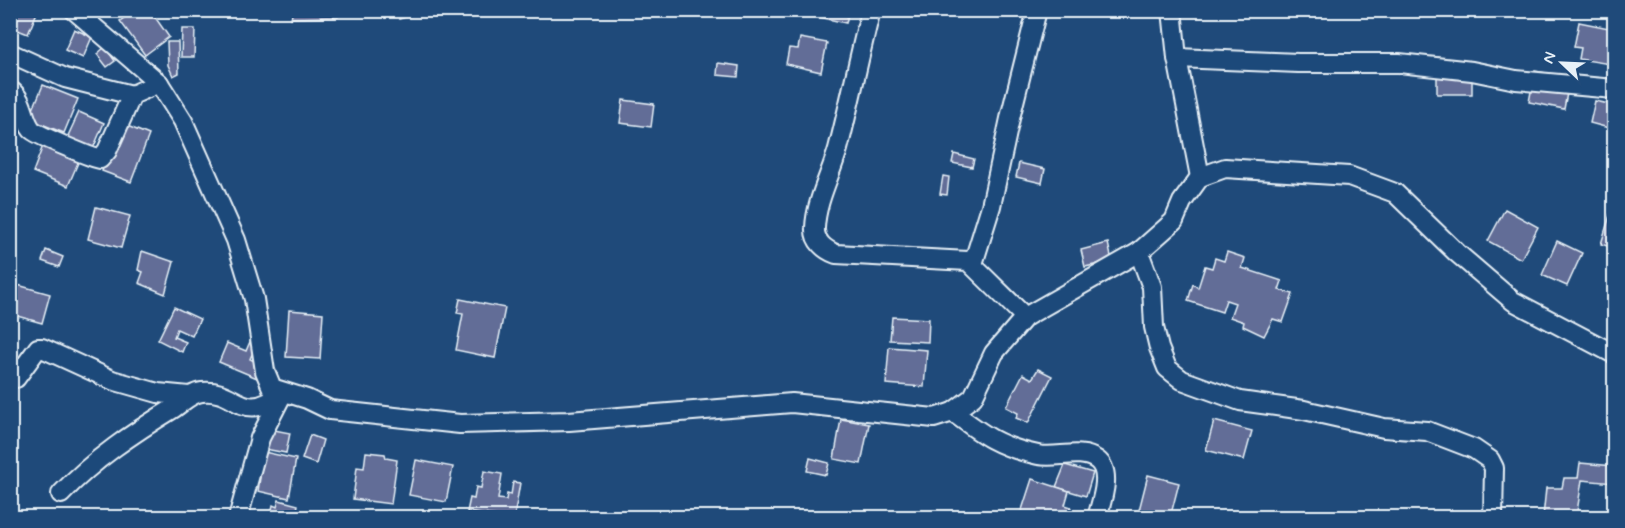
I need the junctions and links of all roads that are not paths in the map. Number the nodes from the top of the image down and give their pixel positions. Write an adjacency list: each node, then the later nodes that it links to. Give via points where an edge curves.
1 (74, 10): 7 (street)
2 (871, 10): 13 (street, via 817,217 818,240 836,254)
3 (1037, 10): 13 (street, via 991,206)
4 (1173, 10): 6 (street)
5 (10, 53): 10 (street, via 65,78)
6 (1177, 58): 8 (street, via 1399,63); 11 (street)
7 (159, 83): 10 (street); 17 (street, via 183,122 236,240 254,299 265,371 272,388)
8 (1614, 89)
9 (10, 90): 10 (street, via 21,100 36,135 96,159 107,151)
10 (132, 95)
11 (1200, 177): 12 (street, via 1174,221); 15 (street, via 1225,168 1261,168 1349,176 1395,193 1513,301)
12 (1139, 252): 14 (street); 23 (street, via 1152,286 1159,348 1167,368 1182,380 1240,401 1384,428 1427,431 1474,449 1490,460 1494,468)
13 (973, 264): 14 (street)
14 (1025, 317): 19 (street, via 994,353 973,397)
15 (1614, 354)
16 (16, 378): 18 (street, via 38,348 44,348 112,380 158,393)
17 (282, 393): 18 (street, via 269,404 254,408 211,393); 19 (street, via 330,410 460,424 569,421 792,403 934,418); 21 (street, via 260,438)
18 (189, 396): 20 (street, via 87,466)
19 (953, 411): 22 (street, via 992,442 1041,456 1080,455 1099,461 1105,473)
20 (61, 494)
21 (238, 518)
22 (1097, 518)
23 (1493, 518)

